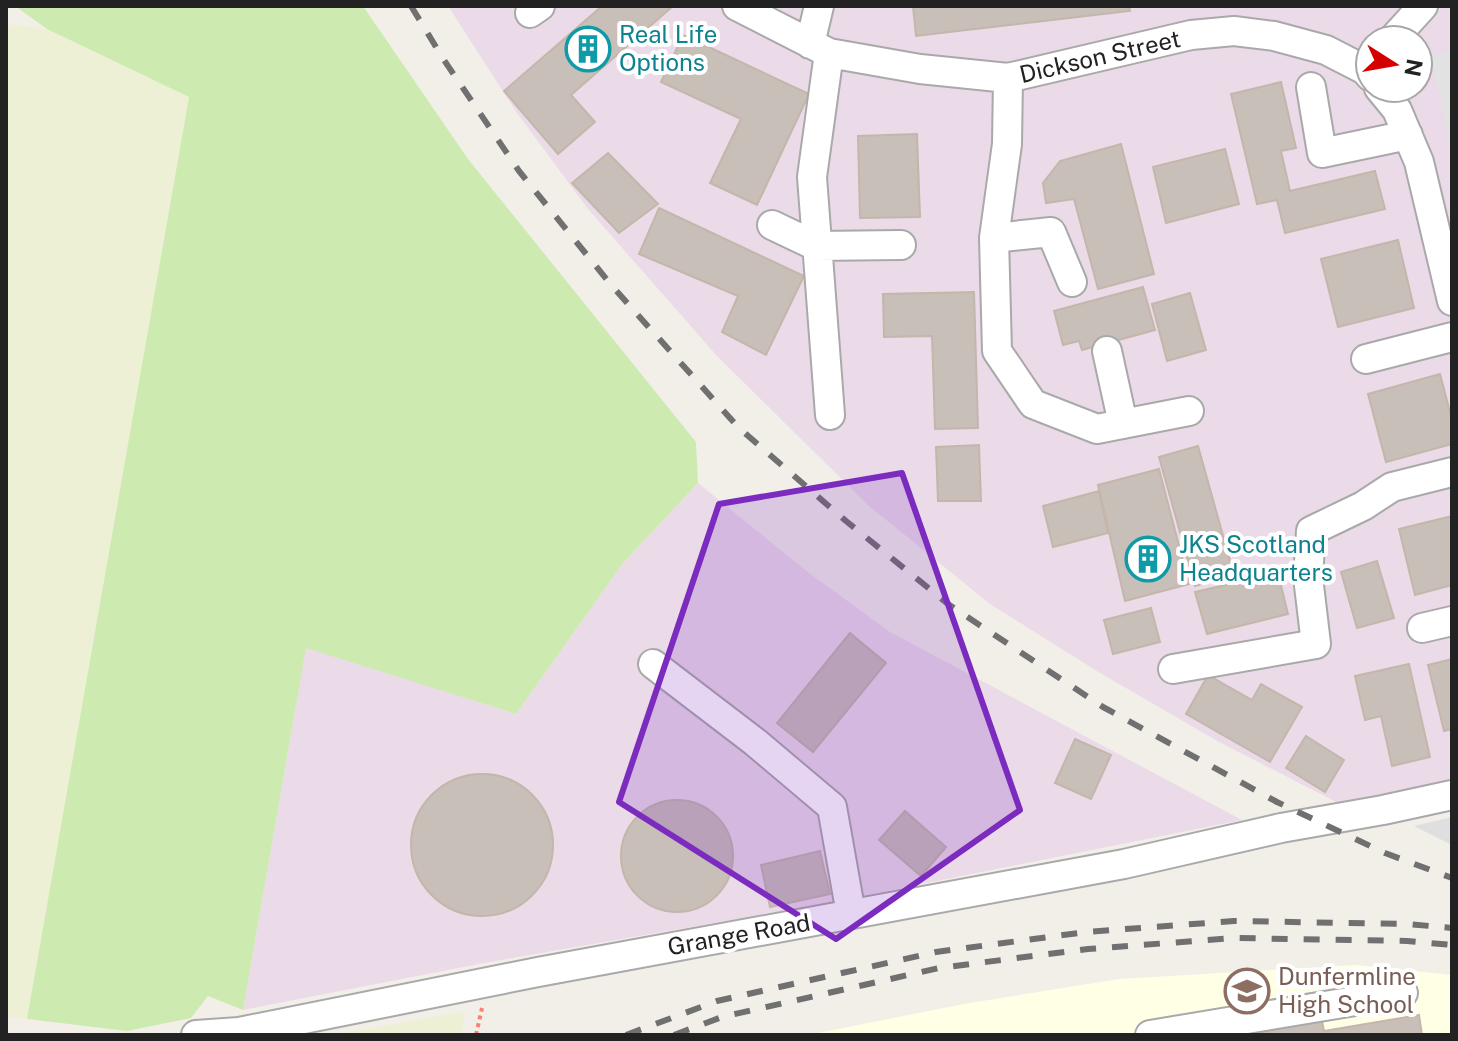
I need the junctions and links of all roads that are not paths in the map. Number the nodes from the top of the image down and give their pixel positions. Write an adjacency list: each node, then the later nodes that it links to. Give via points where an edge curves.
1 (737, 6): 6 (street, Dickson Street)
2 (819, 6): 6 (street)
3 (1423, 6): 5 (street)
4 (1228, 18): 7 (street, Dickson Street, via 1326,50); 8 (street, Dickson Street, via 1191,35)
5 (1407, 24)
6 (820, 48): 8 (street, Dickson Street, via 920,69); 15 (street, via 812,177)
7 (1354, 66)
8 (1008, 78): 13 (street, via 1007,144)
9 (1311, 87): 11 (street, via 1322,153)
10 (1393, 104): 11 (street, Dickson Street)
11 (1408, 135): 17 (street, Dickson Street)
12 (772, 225): 15 (street)
13 (994, 238): 16 (street, via 1051,232); 23 (street, via 997,351 1033,404 1097,429)
14 (901, 245): 15 (street)
15 (816, 246): 22 (street)
16 (1072, 282)
17 (1452, 301)
18 (1452, 337): 20 (street)
19 (1107, 351): 23 (street)
20 (1366, 359)
21 (1189, 411): 23 (street)
22 (830, 415)
23 (1123, 424)
24 (1452, 472): 28 (street, via 1392,487 1311,531 1308,577 1316,644)
25 (1452, 621): 26 (street)
26 (1422, 628)
27 (653, 664): 30 (street, via 832,807)
28 (1173, 669)
29 (1452, 795): 30 (street, Grange Road)
30 (851, 914): 32 (street, Grange Road, via 239,1032)
31 (1403, 993): 33 (street)
32 (196, 1035)
33 (1150, 1035)

